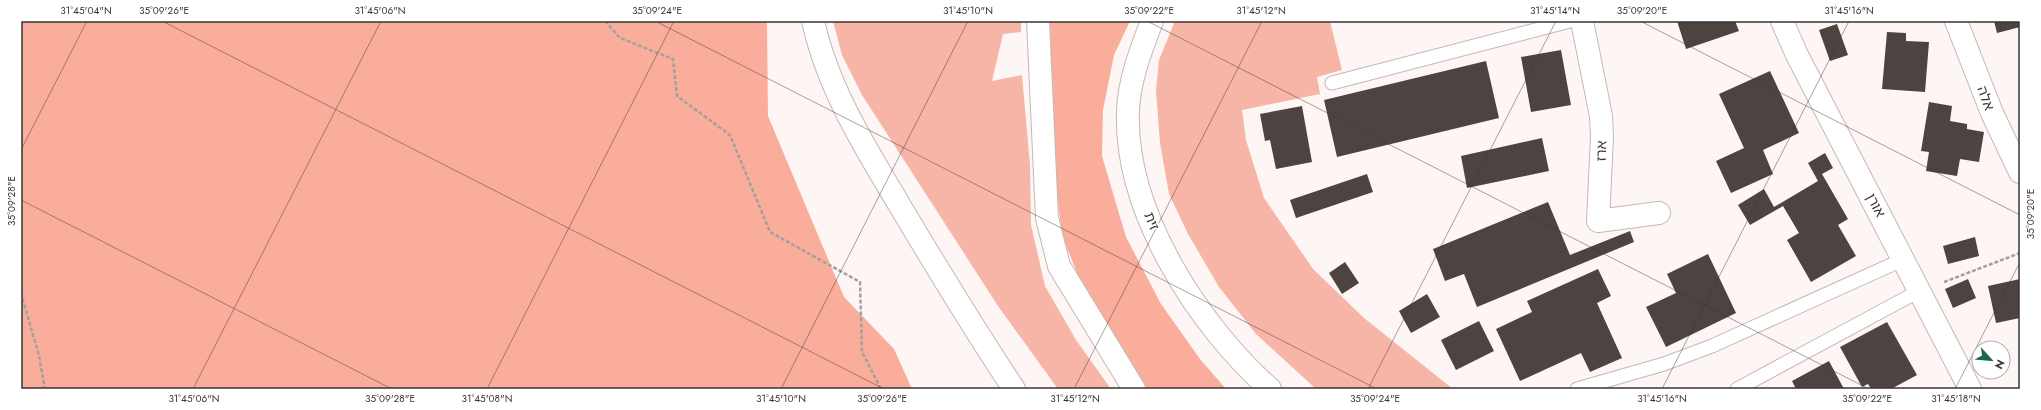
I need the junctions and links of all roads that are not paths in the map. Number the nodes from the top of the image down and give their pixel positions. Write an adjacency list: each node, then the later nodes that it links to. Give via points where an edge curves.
1 (813, 21): 13 (street, via 823,60 843,106 968,320)
2 (1038, 21): 14 (street, via 1046,203 1051,240 1059,266)
3 (1152, 21): 15 (street, זית, via 1136,63 1128,111 1131,154 1143,200 1164,252 1189,294 1224,342)
4 (1570, 21): 8 (lane)
5 (1582, 21): 10 (street, ארז, via 1601,116 1598,221)
6 (1782, 21): 11 (street, אורן, via 1797,55)
7 (1956, 21): 9 (street, אלה, via 1992,113)
8 (1332, 83)
9 (2020, 172)
10 (1659, 214)
11 (1904, 259): 12 (street, אורן); 16 (lane, via 1712,346 1664,364)
12 (1921, 290): 17 (lane); 18 (street, אורן)
13 (1014, 389)
14 (1134, 389)
15 (1270, 389)
16 (1577, 389)
17 (1737, 389)
18 (1970, 389)

